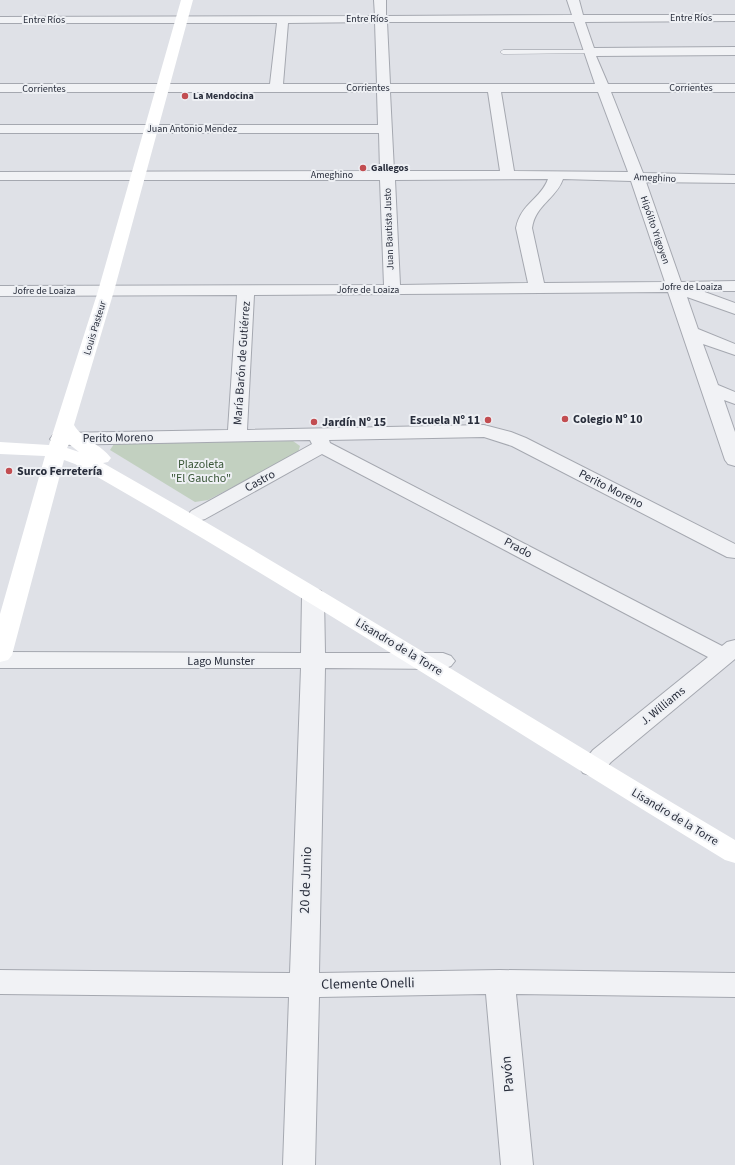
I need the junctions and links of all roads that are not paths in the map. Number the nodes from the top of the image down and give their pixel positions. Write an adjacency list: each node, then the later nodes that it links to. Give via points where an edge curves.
1 (187, 0): 9 (street, Louis Pasteur)
2 (380, 0): 7 (street, Juan Bautista Justo)
3 (573, 0): 4 (street, Hipólito Yrigoyen)
4 (579, 18): 5 (street, Entre Ríos); 7 (street, Entre Ríos); 12 (street, Hipólito Yrigoyen)
5 (735, 18)
6 (283, 19): 7 (street, Entre Ríos); 9 (street, Entre Ríos); 14 (street)
7 (381, 19): 15 (street, Juan Bautista Justo)
8 (0, 20): 9 (street, Entre Ríos)
9 (181, 20): 18 (street, Louis Pasteur)
10 (735, 51): 12 (street)
11 (503, 52): 12 (lane)
12 (589, 52): 17 (street, Hipólito Yrigoyen)
13 (0, 88): 18 (street, Corrientes)
14 (276, 88): 15 (street, Corrientes); 18 (street, Corrientes)
15 (383, 88): 16 (street, Corrientes); 22 (street, Juan Bautista Justo)
16 (494, 88): 17 (street, Corrientes); 24 (street)
17 (602, 88): 19 (street, Corrientes); 28 (street, Hipólito Yrigoyen)
18 (161, 89): 21 (street, Louis Pasteur)
19 (733, 91)
20 (0, 129): 21 (street, Juan Antonio Mendez)
21 (150, 129): 22 (street, Juan Antonio Mendez); 27 (street, Louis Pasteur)
22 (385, 129): 23 (street, Juan Bautista Justo)
23 (387, 175): 24 (street, Ameghino); 27 (street, Ameghino); 33 (street, Juan Bautista Justo)
24 (508, 175): 25 (street, Ameghino)
25 (557, 175): 28 (street, Ameghino); 32 (street, via 553,187 527,214 524,221)
26 (0, 176): 27 (street, Ameghino)
27 (138, 176): 35 (street, Louis Pasteur)
28 (637, 177): 29 (street, Ameghino); 31 (street, Hipólito Yrigoyen)
29 (735, 179)
30 (735, 286): 31 (street, Jofre de Loaiza)
31 (674, 287): 32 (street, Jofre de Loaiza); 38 (street); 39 (street, Hipólito Yrigoyen)
32 (537, 288): 33 (street, Jofre de Loaiza)
33 (392, 290): 36 (street, Jofre de Loaiza)
34 (3, 291): 35 (street, Jofre de Loaiza); 37 (street)
35 (106, 291): 36 (street, Jofre de Loaiza); 44 (street, Louis Pasteur)
36 (246, 291): 43 (street, María Barón de Gutiérrez)
37 (0, 308)
38 (735, 309)
39 (690, 332): 40 (street); 41 (street, Hipólito Yrigoyen)
40 (735, 350)
41 (711, 389): 42 (street); 48 (street, Hipólito Yrigoyen)
42 (735, 398)
43 (237, 436): 44 (street, Perito Moreno); 46 (street, Perito Moreno)
44 (64, 438): 45 (street, Perito Moreno); 47 (street, Perito Moreno); 49 (street, Lisandro de la Torre); 51 (street, Lisandro de la Torre, via 82,460); 53 (street, Louis Pasteur)
45 (0, 439)
46 (320, 440): 49 (street, Castro); 50 (street, Perito Moreno, via 484,431 504,436); 52 (street, Prado)
47 (0, 448)
48 (733, 452)
49 (198, 515): 56 (street, Lisandro de la Torre)
50 (735, 552)
51 (313, 596): 55 (street, 20 de Junio); 56 (street, Lisandro de la Torre)
52 (730, 651): 57 (street, J. Williams)
53 (0, 655)
54 (0, 660): 55 (street, Lago Munster)
55 (313, 661): 56 (street, Lago Munster); 62 (street, 20 de Junio)
56 (432, 661): 57 (street, Lisandro de la Torre)
57 (597, 761): 58 (street, Lisandro de la Torre); 59 (street, Lisandro de la Torre)
58 (735, 836)
59 (735, 853)
60 (0, 982): 62 (street, Clemente Onelli)
61 (500, 982): 62 (street, Clemente Onelli); 63 (street, Clemente Onelli); 65 (street, Pavón)
62 (304, 985): 64 (street, 20 de Junio)
63 (734, 990)
64 (299, 1165)
65 (517, 1165)

